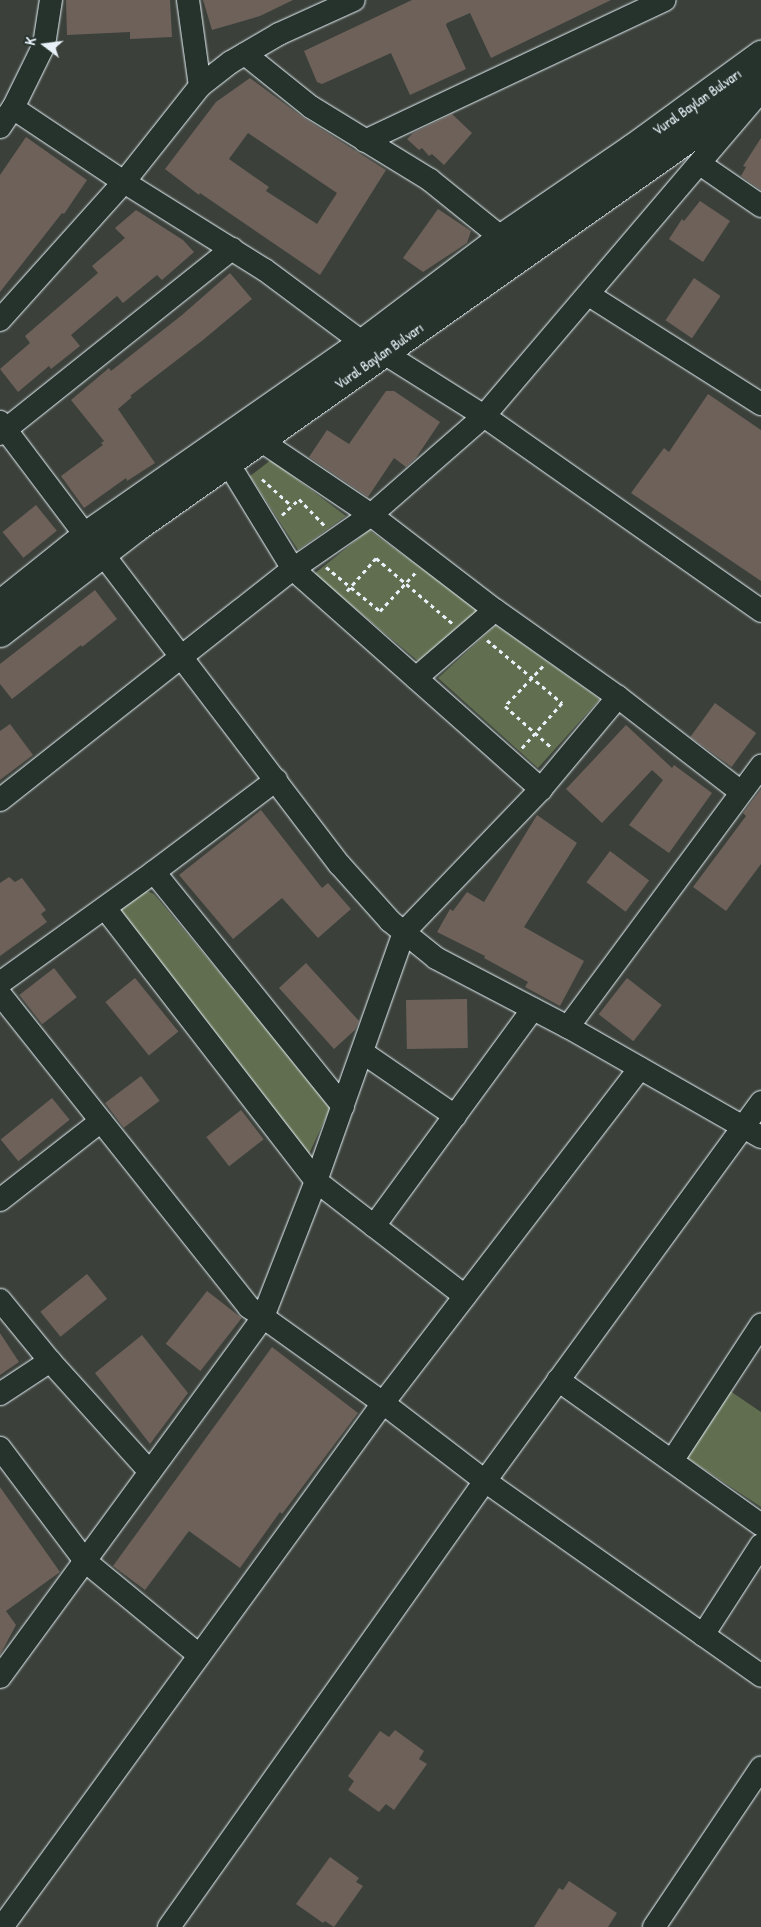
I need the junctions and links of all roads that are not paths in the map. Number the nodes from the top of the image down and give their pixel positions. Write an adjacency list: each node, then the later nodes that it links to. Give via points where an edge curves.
1 (51, 0): 10 (street, via 44,45)
2 (188, 0): 8 (street)
3 (354, 0): 5 (street, via 279,34)
4 (665, 0): 12 (street)
5 (244, 54): 8 (street); 12 (street, via 311,107)
6 (761, 55): 16 (main road, Vural Baylan Bulvarı)
7 (761, 84): 20 (main road, Vural Baylan Bulvarı, via 711,122)
8 (200, 86): 14 (street)
9 (761, 91): 13 (street)
10 (13, 108): 11 (street); 14 (street)
11 (0, 127)
12 (365, 140): 16 (street, via 430,180)
13 (700, 164): 15 (street); 18 (street)
14 (124, 182): 17 (street); 19 (street)
15 (761, 206)
16 (502, 238): 20 (main road, Vural Baylan Bulvarı)
17 (232, 249): 20 (street); 23 (street)
18 (588, 294): 21 (street); 22 (street)
19 (0, 320)
20 (373, 348): 22 (street); 24 (main road, Vural Baylan Bulvarı); 27 (main road, Vural Baylan Bulvarı)
21 (761, 404)
22 (484, 416): 26 (street); 31 (street)
23 (2, 428): 27 (street)
24 (260, 440): 25 (main road, Vural Baylan Bulvarı); 26 (street)
25 (228, 463): 27 (main road, Vural Baylan Bulvarı); 28 (street)
26 (371, 515): 28 (street); 30 (street)
27 (94, 544): 29 (main road, Vural Baylan Bulvarı); 32 (main road, Vural Baylan Bulvarı); 33 (street)
28 (293, 569): 33 (street); 34 (street)
29 (0, 604)
30 (495, 610): 34 (street); 35 (street)
31 (761, 611)
32 (0, 633)
33 (182, 655): 37 (street); 40 (street)
34 (416, 678): 38 (street)
35 (618, 697): 38 (street); 39 (street)
36 (761, 766): 39 (street)
37 (276, 780): 41 (street); 43 (street, via 340,865 390,921)
38 (541, 789): 43 (street)
39 (742, 792): 47 (street)
40 (0, 800)
41 (154, 872): 42 (street); 51 (street)
42 (104, 908): 44 (street); 55 (street)
43 (404, 932): 46 (street, via 436,958); 48 (street)
44 (0, 983)
45 (0, 994): 53 (street)
46 (533, 1009): 47 (street); 52 (street)
47 (568, 1027): 49 (street)
48 (362, 1052): 51 (street); 52 (street)
49 (640, 1068): 54 (street); 58 (street)
50 (761, 1102): 54 (street)
51 (343, 1106): 55 (street)
52 (455, 1116): 57 (street)
53 (101, 1121): 56 (street); 60 (street, via 249,1306)
54 (752, 1132): 63 (street)
55 (316, 1181): 57 (street); 60 (street)
56 (0, 1200)
57 (374, 1226): 58 (street)
58 (465, 1296): 65 (street)
59 (0, 1300): 62 (street)
60 (263, 1317): 65 (street); 68 (street)
61 (761, 1325): 67 (street)
62 (50, 1361): 64 (street); 68 (street)
63 (558, 1380): 67 (street); 69 (street)
64 (0, 1394)
65 (384, 1403): 69 (street); 74 (street)
66 (0, 1448): 72 (street)
67 (672, 1461): 70 (street)
68 (150, 1472): 72 (street)
69 (485, 1481): 73 (street); 79 (street)
70 (761, 1525)
71 (761, 1545): 73 (street)
72 (84, 1561): 74 (street); 76 (street)
73 (703, 1635): 75 (street)
74 (199, 1655): 78 (street)
75 (761, 1676)
76 (0, 1677)
77 (761, 1768): 80 (street)
78 (2, 1927)
79 (169, 1927)
80 (654, 1927)

